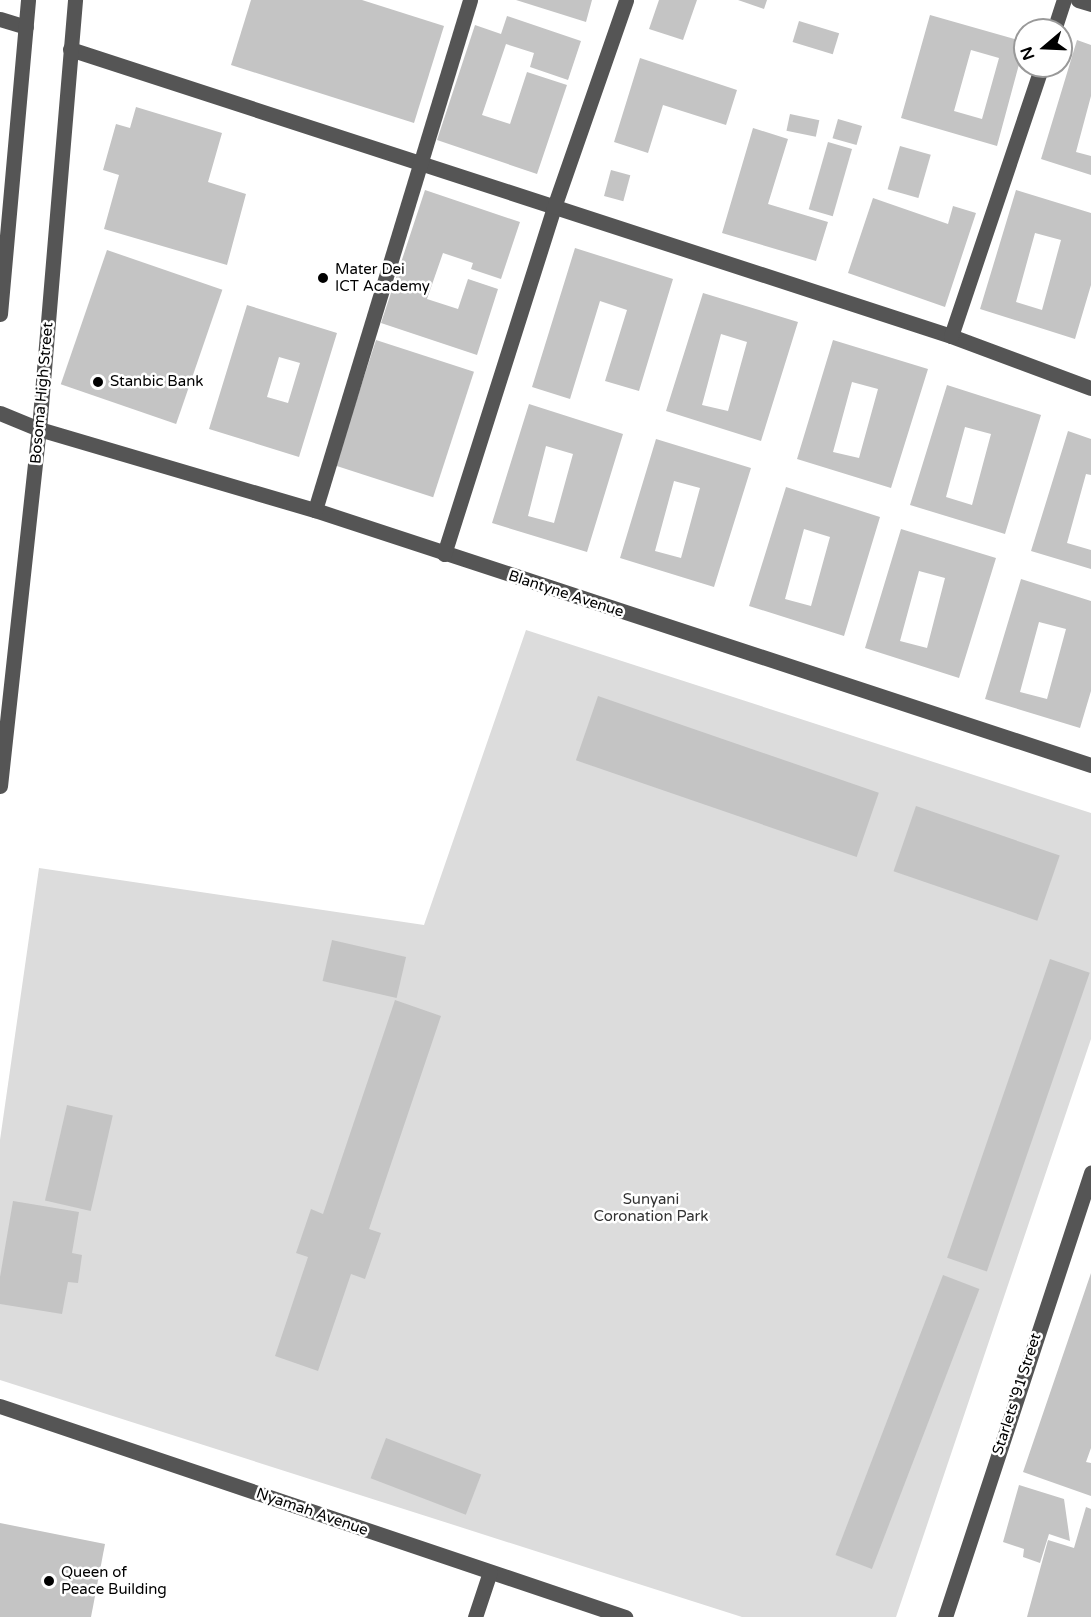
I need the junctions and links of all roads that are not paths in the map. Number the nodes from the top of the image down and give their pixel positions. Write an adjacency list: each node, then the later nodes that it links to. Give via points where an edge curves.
1 (28, 0): 10 (street)
2 (75, 0): 11 (street, Bosoma High Street)
3 (470, 0): 13 (street)
4 (626, 0): 14 (street)
5 (1065, 0): 8 (street)
6 (1078, 0): 7 (street)
7 (1091, 4)
8 (1058, 18)
9 (0, 19): 10 (street)
10 (26, 27): 15 (street)
11 (70, 49): 13 (street); 19 (street, Bosoma High Street)
12 (1038, 78): 16 (street)
13 (421, 164): 14 (street); 20 (street)
14 (554, 207): 16 (street); 21 (street)
15 (0, 314)
16 (951, 336): 17 (street)
17 (1091, 388)
18 (0, 413): 19 (street, Blantyne Avenue)
19 (39, 429): 20 (street, Blantyne Avenue); 23 (street, Bosoma High Street)
20 (315, 510): 21 (street, Blantyne Avenue)
21 (444, 554): 22 (street, Blantyne Avenue)
22 (1091, 765)
23 (0, 786)
24 (1091, 1172): 29 (street, Starlets '91 Street)
25 (0, 1406): 26 (street, Nyamah Avenue)
26 (490, 1572): 27 (street); 28 (street, Nyamah Avenue)
27 (475, 1617)
28 (625, 1617)
29 (945, 1617)

